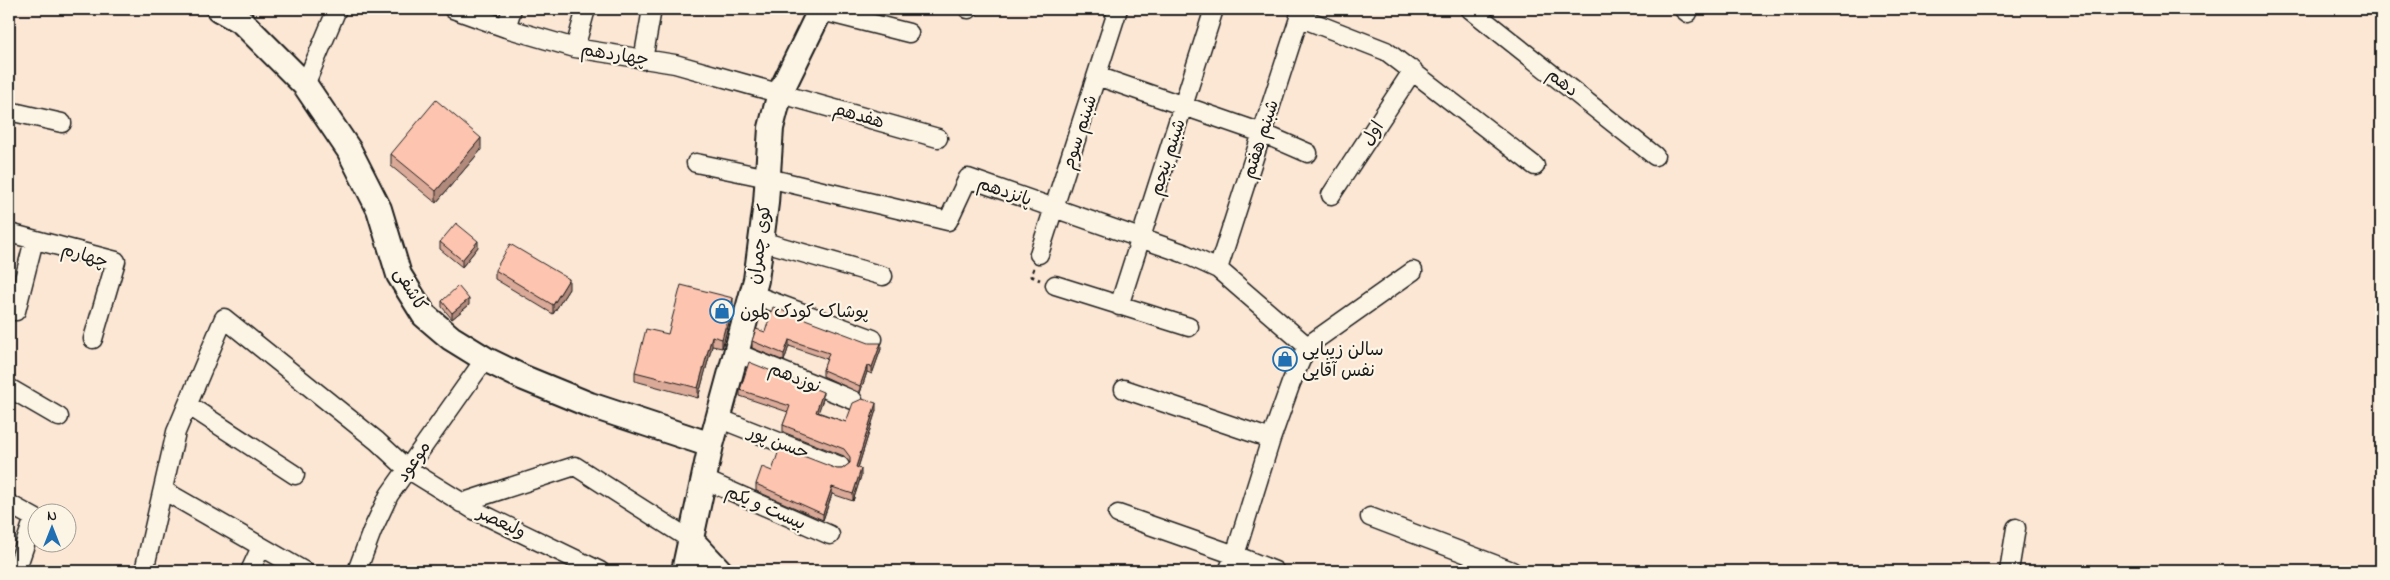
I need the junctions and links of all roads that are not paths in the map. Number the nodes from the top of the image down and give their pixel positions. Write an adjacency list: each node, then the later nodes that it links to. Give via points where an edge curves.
1 (219, 9): 18 (street, کاشفی, via 242,22)
2 (337, 9): 18 (street)
3 (452, 9): 12 (street, چهاردهم)
4 (512, 9): 12 (street)
5 (586, 9): 14 (street)
6 (652, 9): 15 (street)
7 (818, 9): 13 (street); 19 (street, کوی چمران)
8 (1118, 9): 17 (street, شبنم سوم)
9 (1214, 9): 20 (street, شبنم پنجم)
10 (1470, 9): 26 (street, دهم)
11 (1301, 13): 16 (street, via 1386,51); 23 (street, شبنم هفتم)
12 (506, 28): 14 (street, چهاردهم)
13 (909, 33)
14 (575, 48): 15 (street, چهاردهم)
15 (643, 60): 19 (street, چهاردهم, via 675,64)
16 (1413, 70): 28 (street); 30 (street, اول)
17 (1097, 76): 20 (street); 31 (street, شبنم سوم)
18 (305, 85): 49 (street, کاشفی, via 349,150 379,209 399,275 424,315 451,338)
19 (780, 92): 24 (street, هفدهم); 29 (street, کوی چمران, via 771,128)
20 (1183, 107): 23 (street); 33 (street, شبنم پنجم)
21 (9, 111): 22 (street)
22 (62, 123)
23 (1262, 133): 25 (street); 37 (street, شبنم هفتم)
24 (938, 138)
25 (1308, 153)
26 (1655, 156)
27 (696, 163): 29 (street, پانزدهم)
28 (1534, 166)
29 (768, 178): 31 (street, پانزدهم, via 948,221 968,178); 35 (street, کوی چمران)
30 (1331, 195)
31 (1054, 208): 33 (street, پانزدهم); 36 (street, شبنم سوم)
32 (9, 233): 34 (street, چهارم)
33 (1141, 238): 37 (street, پانزدهم); 42 (street, شبنم پنجم)
34 (34, 240): 43 (street); 45 (street, چهارم, via 116,261)
35 (761, 241): 39 (street); 41 (street, کوی چمران)
36 (1038, 254)
37 (1218, 269): 47 (street, پانزدهم)
38 (1413, 271): 47 (street)
39 (883, 276)
40 (1055, 285): 42 (street)
41 (752, 294): 46 (street); 48 (street, کوی چمران)
42 (1119, 306): 44 (street)
43 (16, 312)
44 (1189, 327)
45 (93, 339)
46 (873, 339)
47 (1307, 346): 56 (street)
48 (737, 353): 52 (street, نوزدهم); 55 (street, کوی چمران)
49 (485, 359): 57 (street, کاشفی, via 590,405); 59 (street, موعود)
50 (9, 388): 54 (street)
51 (1124, 389): 56 (street)
52 (853, 400)
53 (188, 405): 59 (street, ولیعصر, via 224,318); 60 (street); 62 (street, via 176,432)
54 (59, 417)
55 (718, 418): 57 (street, کوی چمران); 58 (street, حسن پور)
56 (1271, 439): 73 (street)
57 (711, 445): 61 (street, کوی چمران)
58 (840, 466)
59 (406, 468): 63 (street, ولیعصر); 78 (street, موعود, via 385,504)
60 (295, 475)
61 (703, 479): 69 (street, بیست و یکم); 71 (street, کوی چمران)
62 (163, 490): 72 (street); 75 (street)
63 (461, 503): 71 (street, via 575,466); 79 (street, ولیعصر)
64 (9, 504): 66 (street)
65 (1118, 514): 73 (street)
66 (28, 515)
67 (1370, 517): 84 (street)
68 (2016, 528): 85 (street)
69 (830, 535)
70 (28, 540): 74 (street)
71 (691, 540): 80 (street, کوی چمران); 81 (street); 82 (street)
72 (261, 547): 76 (street); 77 (street)
73 (1231, 563): 83 (street)
74 (16, 571)
75 (144, 571)
76 (250, 571)
77 (304, 571)
78 (357, 571)
79 (600, 571)
80 (684, 571)
81 (703, 571)
82 (720, 571)
83 (1275, 571)
84 (1512, 571)
85 (2009, 571)

